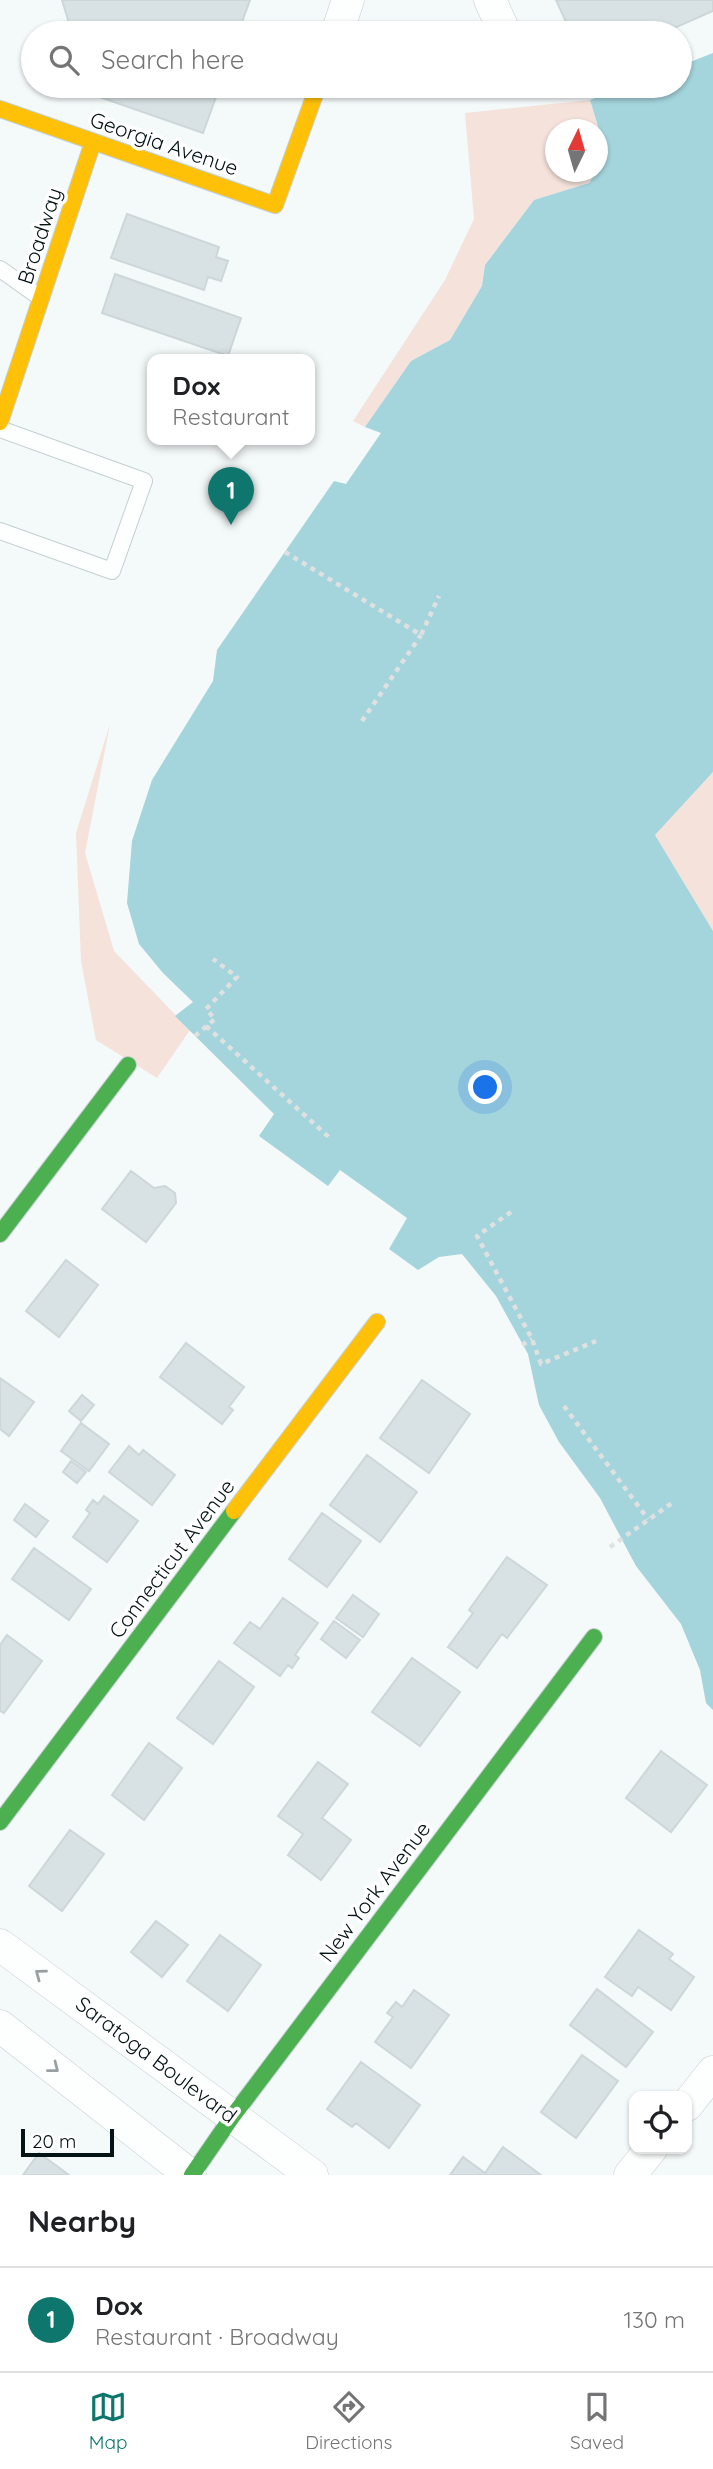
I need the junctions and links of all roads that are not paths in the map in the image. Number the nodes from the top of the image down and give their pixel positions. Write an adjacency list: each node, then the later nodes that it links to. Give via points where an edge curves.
1 (348, 0): 3 (street)
2 (490, 0): 4 (street)
3 (341, 21)
4 (500, 21)
5 (314, 98): 7 (street, Georgia Avenue, via 275,205)
6 (0, 109): 7 (street, Georgia Avenue)
7 (93, 142): 9 (street, Broadway)
8 (0, 269): 9 (lane)
9 (41, 298): 10 (street, Broadway)
10 (0, 422)
11 (0, 429): 12 (lane, via 144,481 112,571)
12 (0, 531)
13 (128, 1065): 14 (street)
14 (0, 1234)
15 (377, 1322): 17 (street, Connecticut Avenue)
16 (594, 1637): 22 (street, New York Avenue)
17 (0, 1822)
18 (0, 1945): 22 (street, Saratoga Boulevard, one-way to 18)
19 (0, 2026): 24 (street, one-way to 24)
20 (713, 2072): 21 (street)
21 (692, 2099)
22 (232, 2117): 24 (street, New York Avenue); 25 (street, Saratoga Boulevard)
23 (647, 2154): 26 (street)
24 (191, 2175)
25 (312, 2175)
26 (630, 2175)

